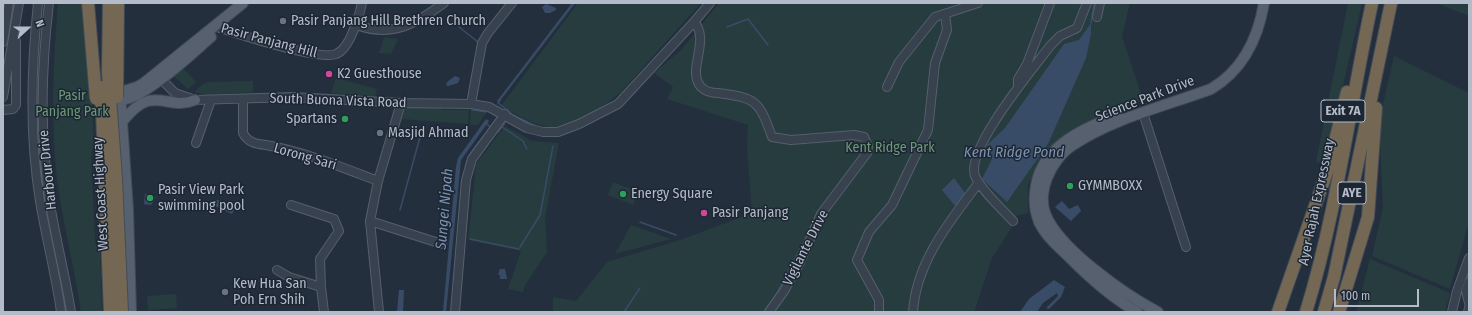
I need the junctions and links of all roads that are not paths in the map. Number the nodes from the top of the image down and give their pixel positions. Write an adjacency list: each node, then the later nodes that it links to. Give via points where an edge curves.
1 (9, 3): 30 (street)
2 (19, 3): 29 (street)
3 (38, 3): 68 (street, Harbour Drive, via 32,88 33,134 40,200)
4 (49, 3): 69 (street, Harbour Drive, via 41,87 43,134 50,199)
5 (88, 3): 51 (highway, bridge)
6 (93, 3): 37 (highway)
7 (101, 3): 51 (highway, West Coast Highway, bridge, via 101,72)
8 (109, 3): 51 (highway, West Coast Highway, bridge, via 108,72)
9 (118, 3): 51 (highway, bridge)
10 (123, 3): 42 (highway)
11 (243, 3): 28 (main road)
12 (362, 3): 27 (street, Pasir Panjang Hill)
13 (444, 3): 27 (street, via 427,16 397,29 385,31)
14 (512, 3): 44 (street, via 482,43)
15 (710, 3): 26 (street, South Buona Vista Road)
16 (978, 3): 24 (street)
17 (1050, 3): 35 (street, via 1027,64 1018,79)
18 (1087, 3): 35 (street, via 1077,28 1060,36)
19 (1100, 3): 25 (street)
20 (1258, 3): 79 (main road, Science Park Drive, via 1255,24 1244,47 1233,64 1218,77 1200,88 1141,106 1084,130 1058,146 1046,158 1038,173 1034,205 1044,230 1103,289)
21 (1264, 3): 47 (main road, Science Park Drive, via 1255,38 1237,69 1211,89)
22 (1391, 3): 32 (highway, AYE)
23 (1371, 9): 67 (highway, Exit 7A, via 1329,166); 81 (highway, Ayer Rajah Expressway / AYE, via 1332,213)
24 (945, 14): 34 (street, via 935,17 921,34 899,62); 77 (street, via 947,30 935,63 928,130 892,205 869,232 857,260 879,300)
25 (1097, 17)
26 (694, 22): 48 (street, South Buona Vista Road, via 618,104 605,112 558,132 527,128); 76 (street, Vigilante Drive, via 700,30 697,76 701,87 707,91 740,96 756,104 764,112 772,137 791,140 854,134 864,137 868,146 867,153 821,214 800,262)
27 (356, 25): 28 (street, Pasir Panjang Hill, via 342,51 329,56 298,50)
28 (218, 27): 33 (main road)
29 (14, 30): 31 (street); 46 (street, via 16,105 13,109)
30 (3, 42)
31 (6, 61): 38 (street)
32 (1378, 73): 82 (highway, AYE, via 1334,277); 83 (highway, via 1368,217)
33 (158, 76): 36 (street, South Buona Vista Road); 42 (main road, via 137,87); 42 (main road, via 142,92)
34 (887, 87)
35 (1018, 87): 56 (street, via 999,114 974,163 975,176 979,183)
36 (171, 90): 39 (street, South Buona Vista Road); 43 (street)
37 (100, 94): 42 (main road); 51 (main road, via 98,106)
38 (3, 97)
39 (195, 100): 40 (street, South Buona Vista Road); 43 (main road, via 185,104)
40 (211, 100): 41 (street, South Buona Vista Road); 50 (street)
41 (243, 100): 45 (street, South Buona Vista Road, via 311,97); 52 (street, Lorong Sari, via 243,130 245,137 253,143 299,152)
42 (120, 102): 49 (main road)
43 (168, 103): 49 (main road, via 144,103)
44 (471, 104): 45 (street, South Buona Vista Road); 48 (street, South Buona Vista Road)
45 (401, 105): 52 (street)
46 (3, 110)
47 (1143, 112): 58 (street); 80 (main road, Science Park Drive, via 1073,145 1059,157 1044,184 1043,207 1056,232 1086,262 1114,286)
48 (505, 114): 75 (street, via 470,164 466,180)
49 (121, 123): 51 (main road)
50 (196, 143)
51 (112, 179): 62 (main road); 63 (main road); 70 (highway, West Coast Highway, bridge); 71 (highway, West Coast Highway, bridge)
52 (378, 181): 55 (street)
53 (977, 185): 78 (street, via 938,237 918,284)
54 (291, 205): 64 (street, via 334,219 337,226 338,232 320,259)
55 (370, 221): 57 (street); 74 (street)
56 (1013, 221)
57 (442, 244)
58 (1186, 247)
59 (1469, 258): 84 (street)
60 (277, 270): 64 (street, via 289,277)
61 (1469, 282): 65 (street, via 1466,291)
62 (107, 283): 63 (main road, via 119,288); 70 (main road)
63 (130, 285): 72 (main road)
64 (321, 287): 73 (street)
65 (1469, 303)
66 (1469, 308): 85 (street)
67 (1277, 310)
68 (61, 312)
69 (71, 312)
70 (109, 312)
71 (122, 312)
72 (131, 312)
73 (324, 312)
74 (379, 312)
75 (455, 312)
76 (769, 312)
77 (879, 312)
78 (913, 312)
79 (1137, 312)
80 (1158, 312)
81 (1306, 312)
82 (1324, 312)
83 (1339, 312)
84 (1452, 312)
85 (1468, 312)

